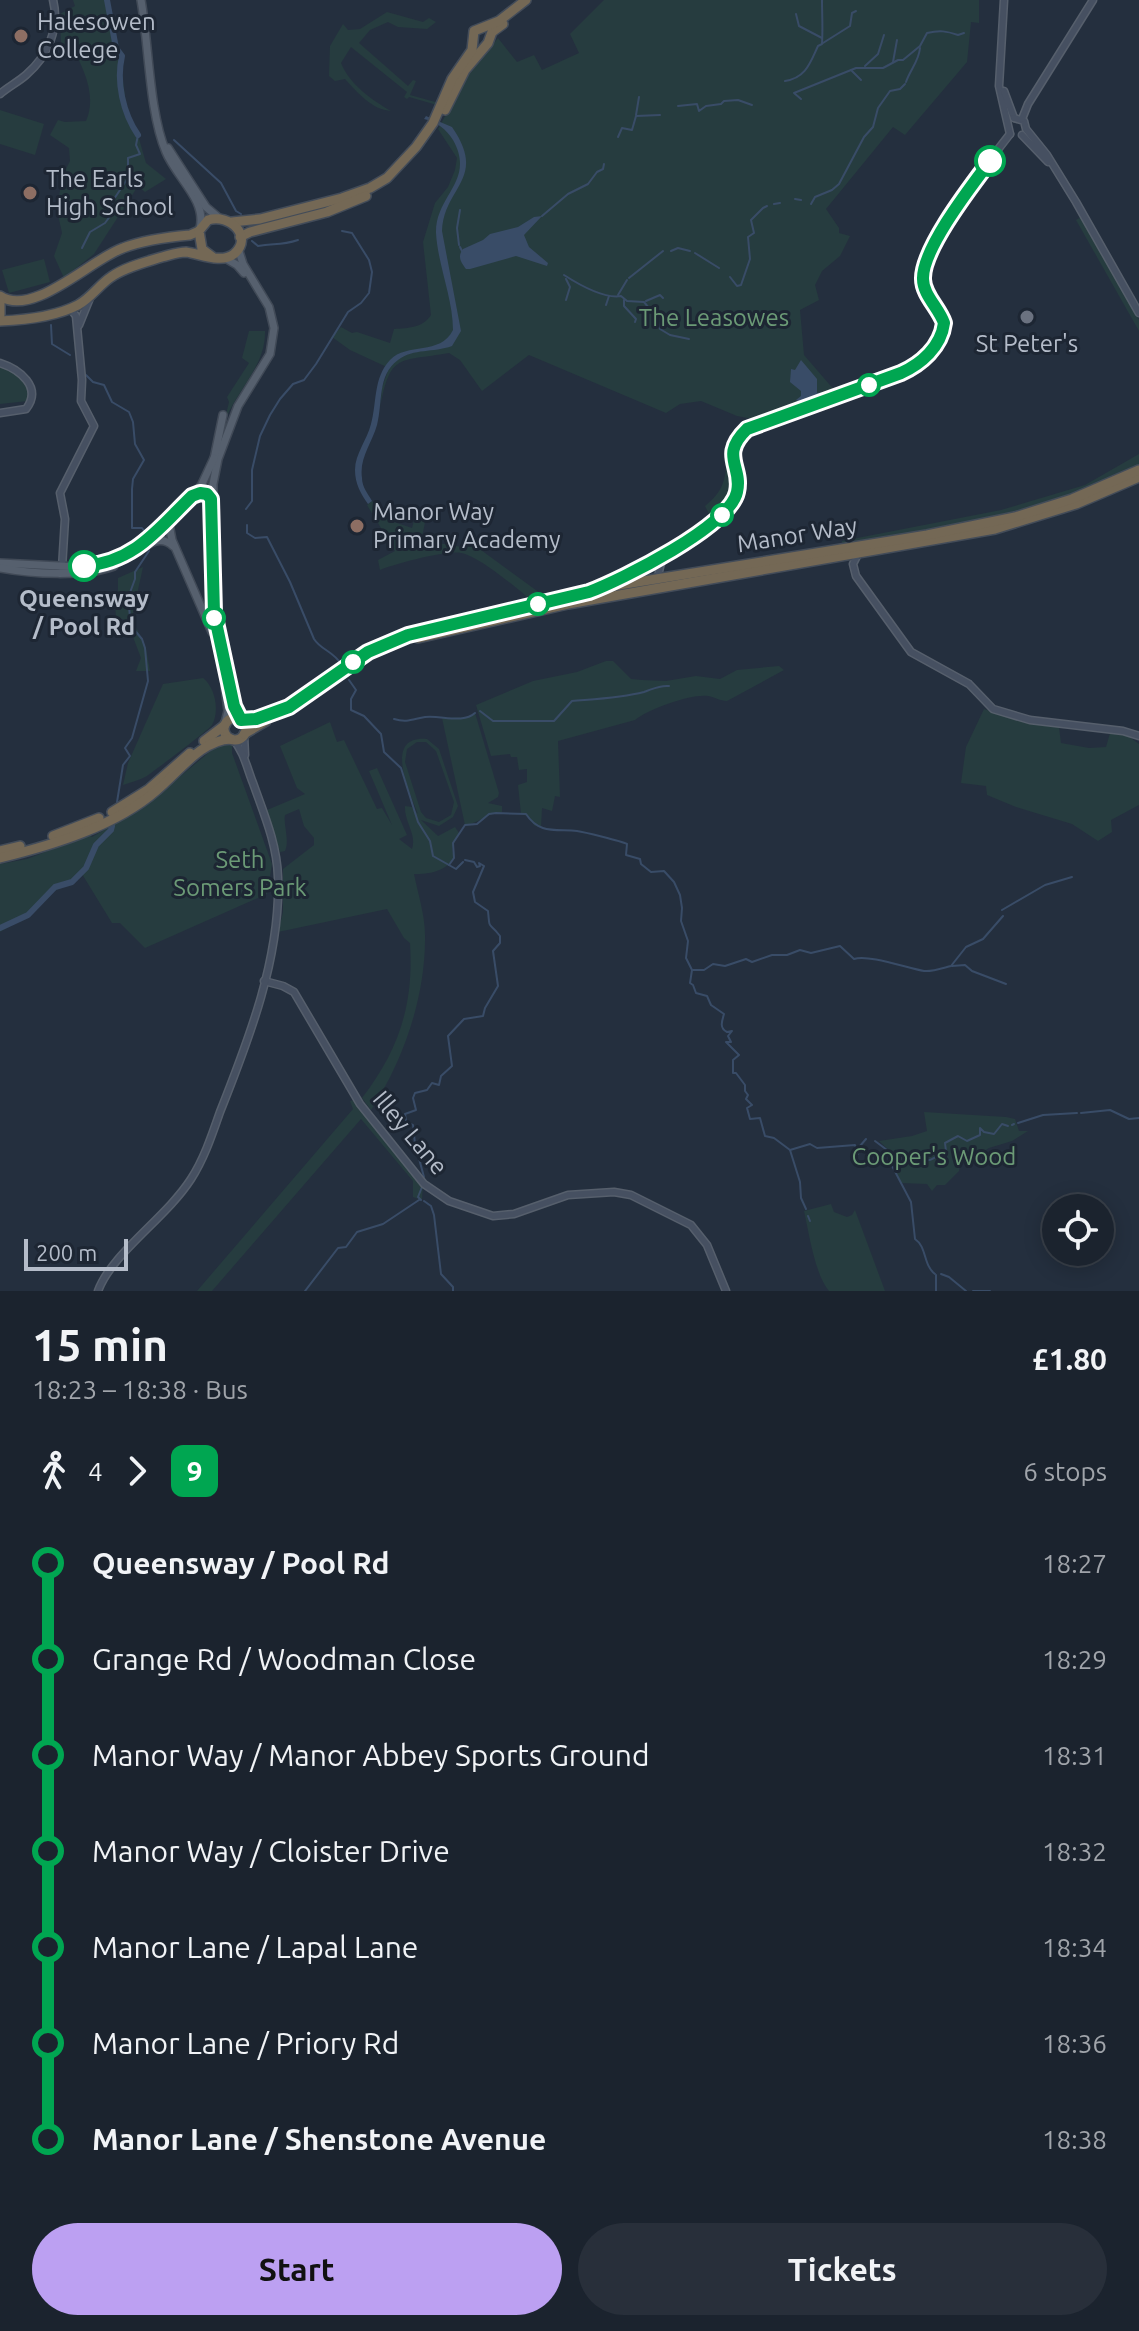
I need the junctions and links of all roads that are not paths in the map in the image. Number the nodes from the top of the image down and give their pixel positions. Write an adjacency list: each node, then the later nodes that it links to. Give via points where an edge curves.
1 (53, 0): 9 (main road, via 52,38 31,70)
2 (141, 0): 14 (main road)
3 (526, 0): 7 (highway)
4 (534, 0): 7 (highway)
5 (1006, 0): 10 (main road, via 1003,86)
6 (1093, 0): 11 (main road)
7 (487, 37): 8 (highway, via 479,47); 8 (highway, via 474,31); 18 (highway, via 437,123 391,180 338,208)
8 (473, 43): 16 (highway, via 433,123 387,178 342,198)
9 (0, 94)
10 (1011, 119): 11 (main road); 13 (main road)
11 (1022, 119): 12 (main road)
12 (1024, 132): 13 (main road); 26 (main road, via 1076,202)
13 (1010, 134): 41 (main road, via 952,214 925,266 923,284 944,323 933,348 901,373 747,429 733,452 738,481 734,502 711,526)
14 (162, 135): 15 (main road, via 206,207); 17 (main road, via 168,157 202,210)
15 (220, 218): 16 (highway); 17 (highway)
16 (232, 222): 18 (highway)
17 (199, 229): 20 (highway, via 202,249); 23 (highway, via 122,248 35,297 12,302)
18 (240, 237): 19 (highway)
19 (238, 248): 21 (highway); 25 (main road)
20 (214, 258): 21 (highway); 22 (highway, via 182,252 162,257 111,277)
21 (225, 258): 25 (main road, via 240,268)
22 (92, 295): 24 (highway); 29 (main road)
23 (0, 298): 27 (highway)
24 (70, 308): 28 (highway); 29 (main road)
25 (267, 308): 33 (main road, via 270,332 265,355 234,406); 37 (main road, via 274,328 270,354 238,406 218,459)
26 (1139, 313)
27 (0, 315)
28 (0, 321)
29 (77, 330): 43 (main road, via 81,401 94,426 60,493 65,513)
30 (0, 363): 31 (main road, via 15,368 29,384 30,404 21,412)
31 (0, 413)
32 (223, 415): 33 (main road)
33 (214, 459): 36 (main road)
34 (1139, 470): 44 (highway, Manor Way, via 1015,517)
35 (1139, 477): 40 (highway, Manor Way, via 1016,524)
36 (192, 496): 37 (main road, via 205,493); 38 (main road)
37 (211, 499): 46 (main road)
38 (168, 519): 39 (main road); 43 (main road, via 117,560)
39 (175, 547): 43 (main road, via 155,541 108,568); 48 (main road)
40 (856, 559): 47 (highway, Manor Way, via 840,557); 53 (main road, via 856,576 911,652 969,684 993,709 1019,718)
41 (658, 562): 44 (main road, via 664,573); 45 (main road); 49 (main road)
42 (0, 566): 43 (main road)
43 (62, 569)
44 (674, 576): 45 (highway, Manor Way)
45 (659, 578): 47 (main road); 49 (highway, Manor Way)
46 (212, 582): 48 (main road, via 206,593); 50 (main road, via 216,628)
47 (652, 589): 52 (highway, Manor Way, via 400,644)
48 (194, 591): 51 (main road, via 219,661 227,700)
49 (589, 592): 50 (highway, Manor Way, via 408,635 368,652 289,707)
50 (240, 720): 51 (highway); 52 (highway)
51 (225, 724): 54 (highway); 56 (highway, via 122,806 45,839)
52 (244, 734): 54 (highway); 55 (main road)
53 (1139, 736)
54 (232, 739): 55 (main road); 57 (highway, via 204,748 125,812)
55 (245, 759): 58 (main road, via 273,840 278,874 278,914)
56 (0, 851)
57 (0, 858)
58 (264, 981): 59 (main road, via 232,1083 193,1177 167,1212 103,1277); 60 (main road, Illey Lane, via 294,992 360,1104 432,1190 493,1216 568,1195 631,1195 691,1225 707,1245)
59 (98, 1291)
60 (726, 1291)

